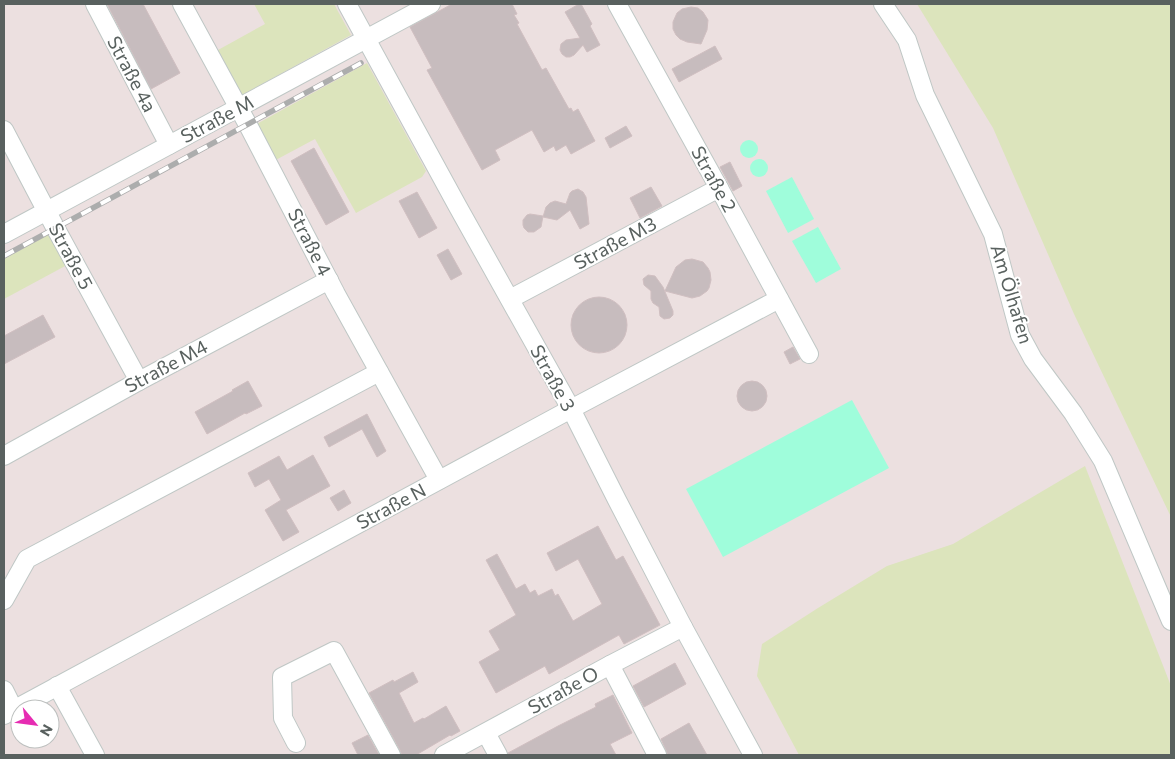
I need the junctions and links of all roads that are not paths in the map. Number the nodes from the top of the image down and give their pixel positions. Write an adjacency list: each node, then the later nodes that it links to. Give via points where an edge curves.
1 (95, 4): 10 (street, Straße 4a)
2 (182, 4): 8 (street, Straße 4)
3 (347, 4): 7 (street, Straße 3)
4 (431, 4): 7 (street, Straße M)
5 (618, 4): 11 (street, Straße 2)
6 (883, 4): 24 (street, Am Ölhafen, via 907,40 925,95 993,234 1020,335 1104,461)
7 (366, 38): 8 (street, Straße M); 15 (street, Straße 3)
8 (239, 108): 10 (street, Straße M); 14 (street, Straße 4)
9 (4, 130): 12 (street, Straße 5)
10 (169, 145): 12 (street, Straße M)
11 (719, 188): 15 (street, Straße M3); 16 (street, Straße 2)
12 (47, 211): 13 (street, Straße M); 19 (street, Straße 5)
13 (4, 234)
14 (329, 280): 18 (street, Straße 4); 19 (street, Straße M4)
15 (510, 299): 20 (street, Straße 3)
16 (779, 299): 17 (street, Straße 2); 20 (street, Straße N)
17 (809, 354)
18 (379, 372): 22 (street, Straße 4); 23 (street, via 27,559)
19 (139, 380): 21 (street, Straße M4)
20 (571, 409): 22 (street, Straße N); 25 (street, Straße 3)
21 (4, 456)
22 (439, 480): 27 (street, Straße N)
23 (4, 600)
24 (1171, 621)
25 (683, 627): 26 (street, Straße O); 37 (street, Straße 3)
26 (610, 665): 30 (street, Straße O); 36 (street)
27 (57, 686): 29 (street, Straße N); 32 (street)
28 (4, 690): 29 (street)
29 (9, 712)
30 (486, 733): 34 (street, Straße O); 35 (street)
31 (296, 743): 33 (street, via 283,718 282,677 334,651)
32 (95, 755)
33 (391, 755)
34 (444, 755)
35 (498, 755)
36 (657, 755)
37 (753, 755)

